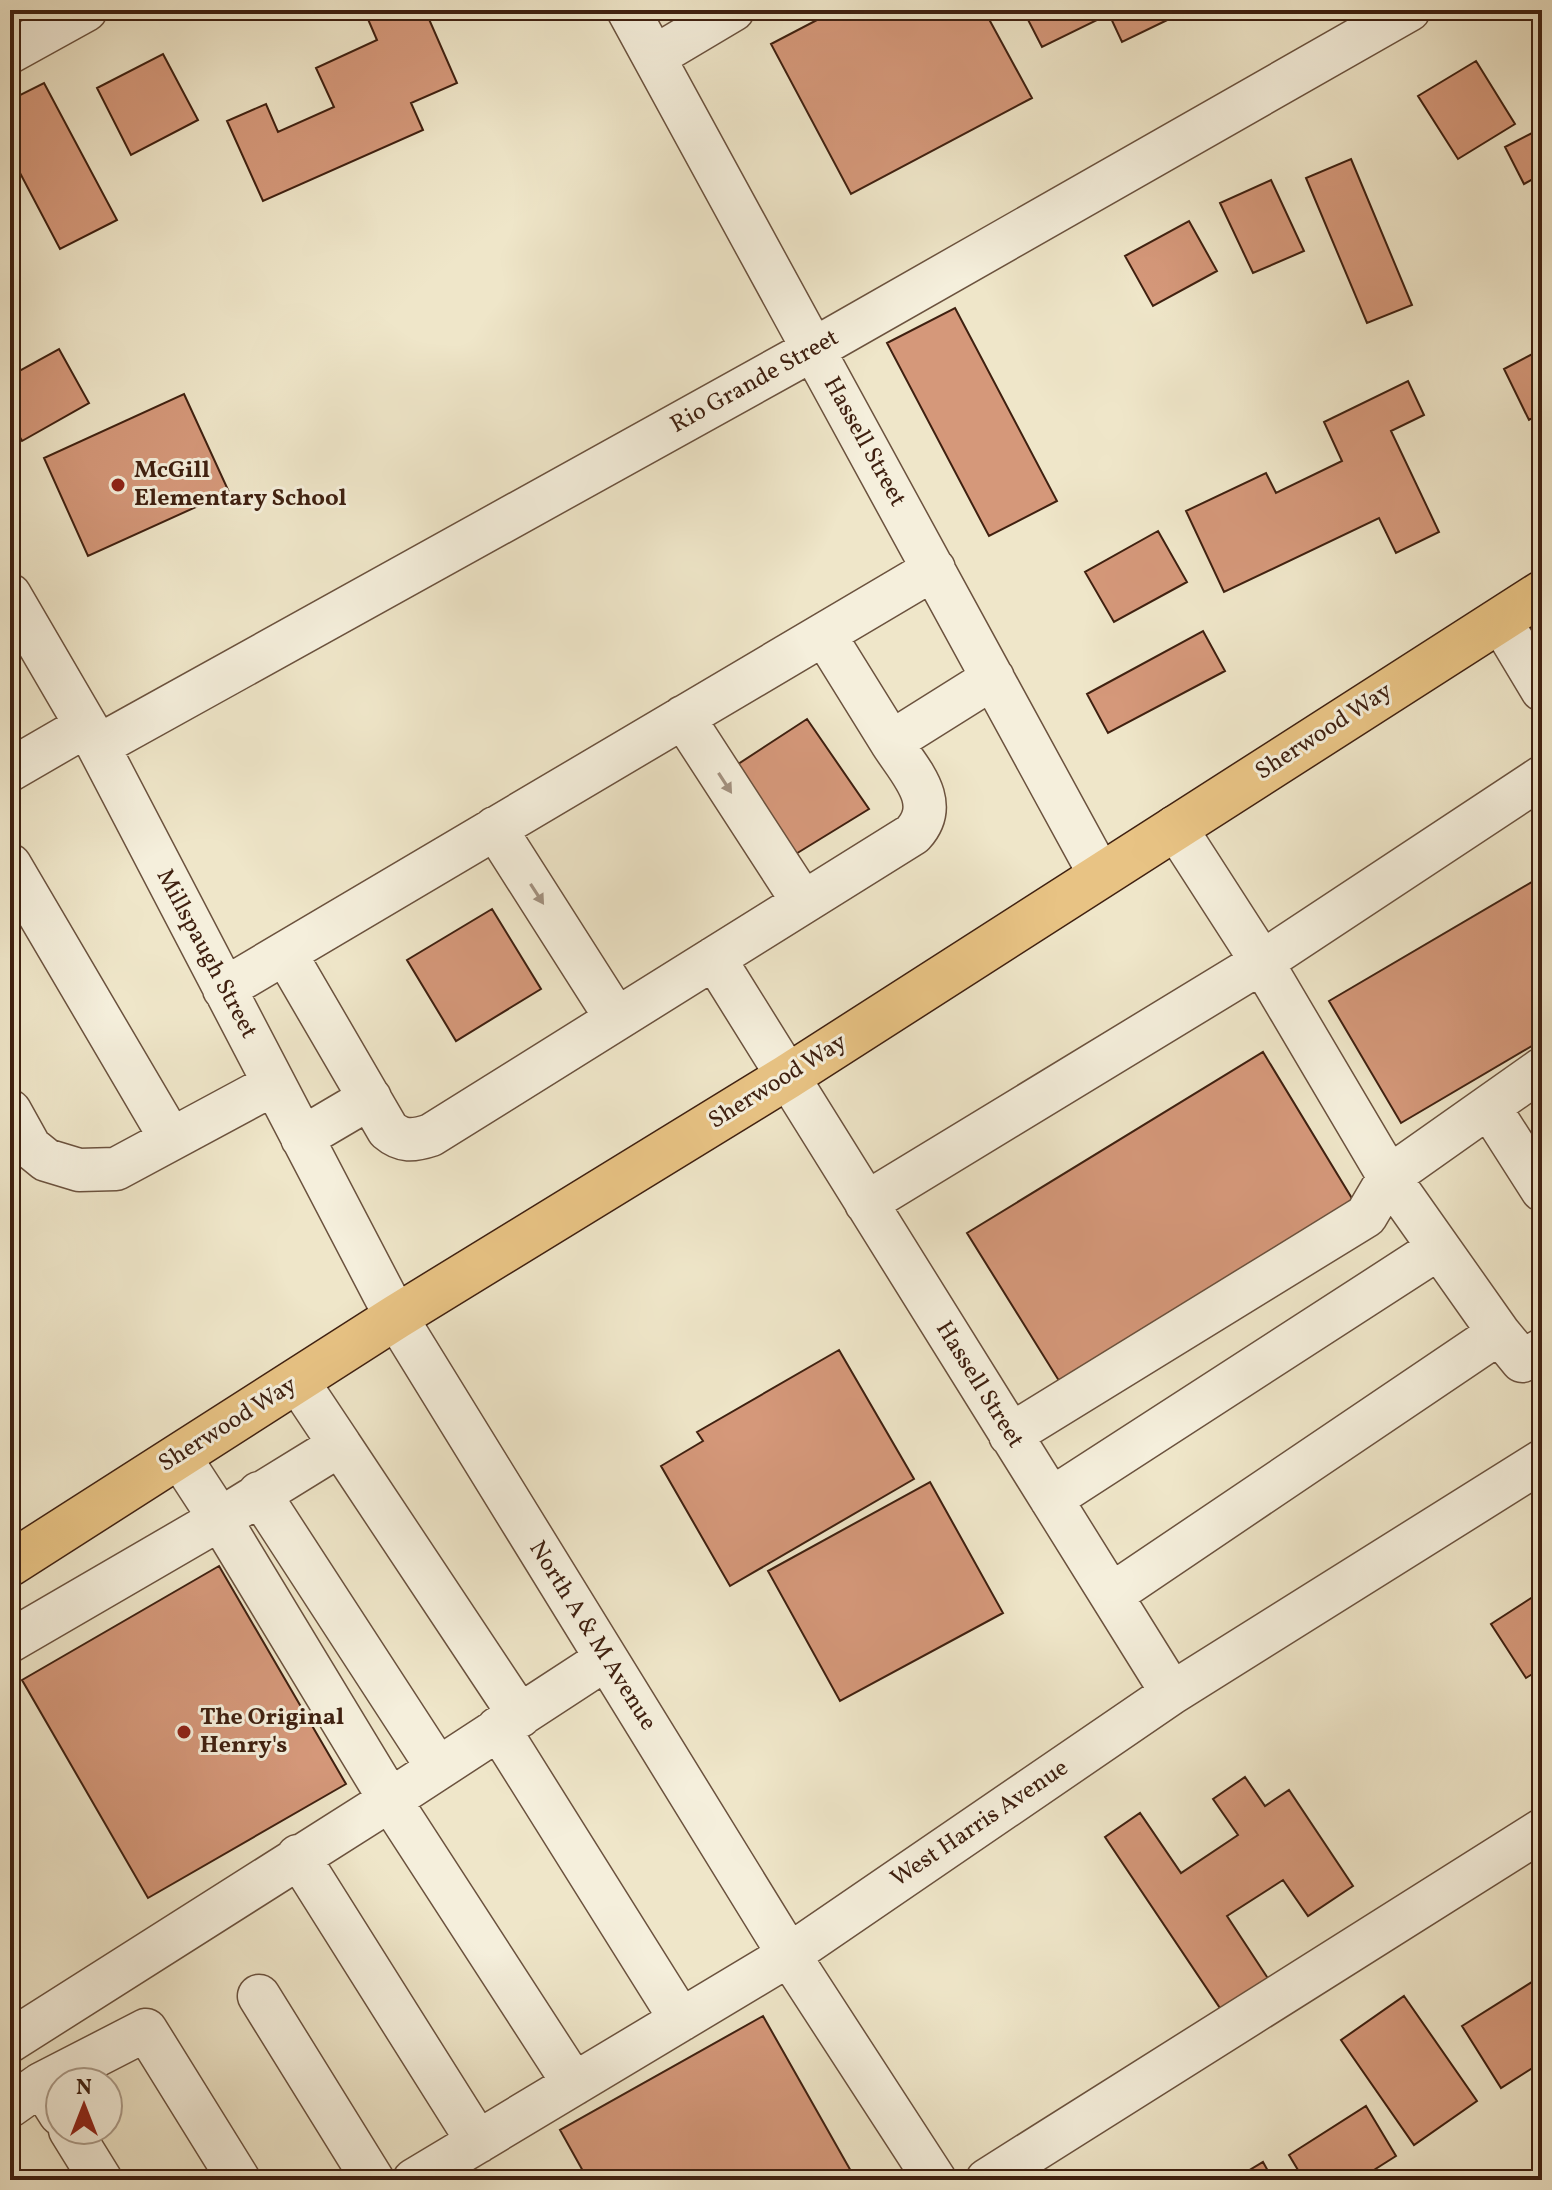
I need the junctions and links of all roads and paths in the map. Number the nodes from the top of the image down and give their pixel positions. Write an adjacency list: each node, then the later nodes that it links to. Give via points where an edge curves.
1 (86, 10): 5 (street)
2 (628, 10): 6 (street, Hassell Street)
3 (733, 10): 6 (street)
4 (1409, 10): 7 (street, Rio Grande Street)
5 (10, 52)
6 (654, 57): 7 (street, Hassell Street)
7 (814, 349): 8 (street, Hassell Street); 16 (street, Rio Grande Street)
8 (934, 569): 12 (street); 13 (street, Hassell Street)
9 (1542, 593): 11 (main road, Sherwood Way)
10 (10, 595): 16 (street, Millspaugh Street)
11 (1500, 620): 14 (street); 20 (main road, Sherwood Way)
12 (824, 634): 15 (street); 17 (street)
13 (993, 678): 17 (street); 23 (street, Hassell Street)
14 (1542, 690)
15 (683, 717): 21 (street); 24 (street, one-way to 24)
16 (92, 736): 18 (street, Rio Grande Street); 28 (street, Millspaugh Street)
17 (891, 742): 24 (street, via 926,800 921,825)
18 (10, 770)
19 (1542, 777): 27 (street)
20 (1175, 827): 23 (main road, Sherwood Way); 27 (street)
21 (495, 828): 25 (street); 29 (street, one-way to 29)
22 (10, 865): 37 (street)
23 (1100, 875): 31 (main road, Sherwood Way)
24 (803, 902): 26 (street)
25 (285, 953): 28 (street); 33 (street)
26 (714, 958): 29 (street); 31 (street, Hassell Street)
27 (1262, 962): 38 (street); 40 (street)
28 (224, 989): 32 (street, Millspaugh Street)
29 (616, 1018): 33 (street, via 431,1135 399,1139)
30 (1542, 1069): 34 (street)
31 (787, 1077): 40 (street, Hassell Street); 42 (main road, Sherwood Way)
32 (274, 1084): 36 (street, Millspaugh Street); 37 (street)
33 (370, 1098): 36 (street)
34 (1489, 1107): 38 (street); 39 (street)
35 (10, 1111): 37 (street, via 30,1147 46,1160 79,1170 116,1169)
36 (302, 1138): 42 (street, Millspaugh Street)
37 (171, 1139)
38 (1389, 1177): 41 (street); 45 (street, via 1366,1216)
39 (1542, 1190)
40 (866, 1203): 45 (street, Hassell Street)
41 (1439, 1248): 43 (street); 50 (street)
42 (396, 1317): 44 (main road, Sherwood Way); 55 (street, North A & M Avenue)
43 (1526, 1358): 53 (street)
44 (298, 1382): 46 (street); 47 (main road, Sherwood Way)
45 (1010, 1435): 50 (street, Hassell Street)
46 (340, 1445): 49 (street); 57 (street)
47 (179, 1456): 51 (street); 52 (main road, Sherwood Way)
48 (1542, 1461): 56 (street, West Harris Avenue)
49 (259, 1493): 51 (street); 58 (street)
50 (1051, 1499): 53 (street, Hassell Street)
51 (220, 1519): 54 (street); 59 (street)
52 (10, 1564)
53 (1111, 1595): 56 (street, Hassell Street)
54 (10, 1641)
55 (606, 1659): 57 (street); 62 (street, North A & M Avenue)
56 (1172, 1693): 62 (street, West Harris Avenue)
57 (509, 1722): 58 (street); 64 (street)
58 (437, 1767): 59 (street)
59 (390, 1800): 61 (street); 66 (street)
60 (1542, 1830): 75 (street)
61 (298, 1856): 65 (street); 68 (street)
62 (789, 1955): 64 (street, West Harris Avenue); 74 (street, North A & M Avenue)
63 (259, 1996): 73 (street)
64 (681, 2020): 66 (street, West Harris Avenue)
65 (10, 2041)
66 (574, 2084): 68 (street, West Harris Avenue)
67 (37, 2101): 72 (street, via 146,2030)
68 (478, 2142): 70 (street, West Harris Avenue)
69 (80, 2146): 71 (street)
70 (435, 2175)
71 (101, 2180)
72 (239, 2180)
73 (373, 2180)
74 (935, 2180)
75 (987, 2180)

